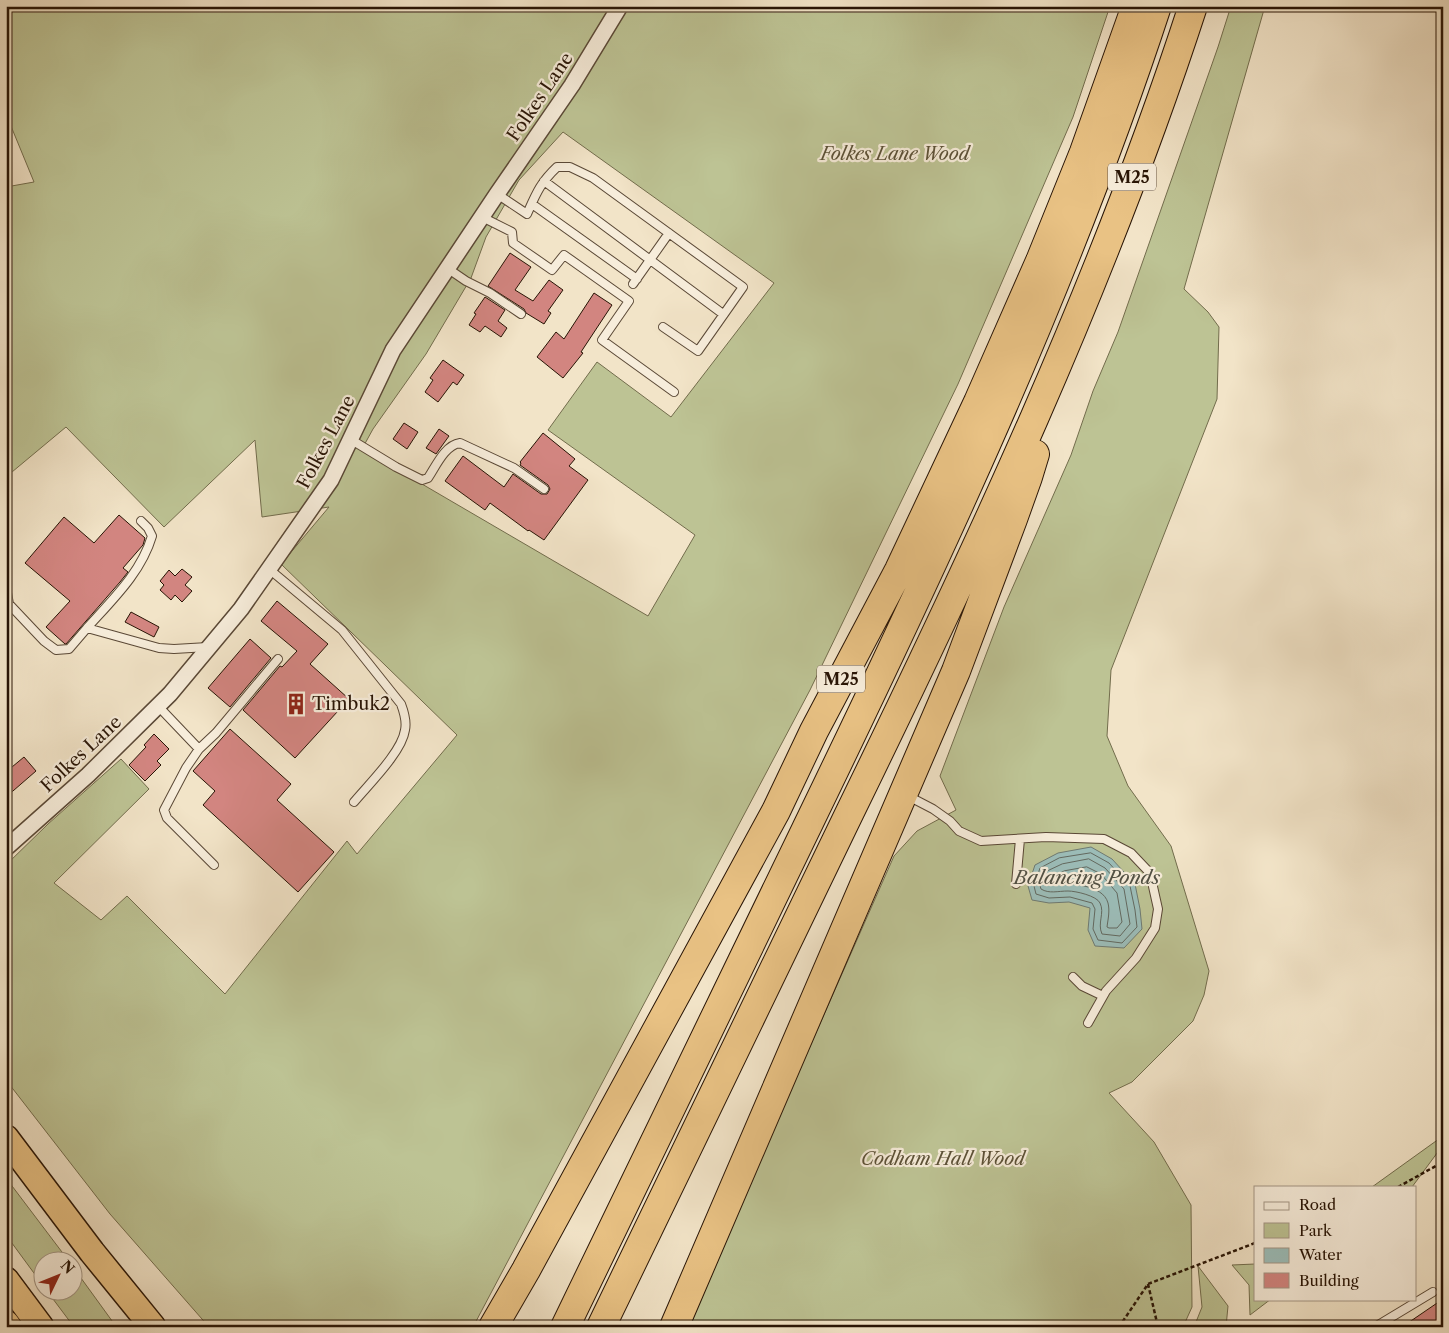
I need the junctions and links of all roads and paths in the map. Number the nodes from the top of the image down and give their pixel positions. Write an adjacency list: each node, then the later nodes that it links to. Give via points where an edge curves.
1 (620, 6): 6 (street, Folkes Lane, via 572,85)
2 (1136, 6): 47 (highway, M25, via 1084,152 1040,260 899,570 814,731 772,819)
3 (1157, 6): 48 (highway, M25, via 1067,252 974,472 840,759)
4 (1193, 6): 15 (highway, M25, via 1139,159)
5 (544, 181): 7 (lane); 9 (lane, via 557,167 570,167 593,178); 10 (lane)
6 (497, 194): 7 (lane, via 528,214); 8 (street, Folkes Lane)
7 (532, 204): 10 (lane, via 635,282)
8 (482, 217): 11 (street, Folkes Lane); 16 (lane, via 512,232 514,243 552,270 564,255 629,301 602,340)
9 (669, 233): 10 (lane); 13 (lane, via 743,287)
10 (650, 260): 13 (lane)
11 (447, 268): 12 (lane); 17 (street, Folkes Lane, via 392,350)
12 (521, 314)
13 (723, 314): 14 (lane, via 698,351)
14 (663, 327)
15 (1066, 346): 27 (highway, M25, via 1014,519 956,671); 49 (highway, M25, via 927,652)
16 (674, 392)
17 (350, 439): 18 (lane, via 422,480 428,478 448,448 460,443 514,468); 20 (street, Folkes Lane, via 331,480)
18 (544, 489)
19 (141, 521): 22 (lane, via 152,536 137,571)
20 (269, 569): 23 (street, Folkes Lane); 28 (lane, via 342,630 404,710 405,730 401,741)
21 (6, 587): 22 (lane, via 9,604 56,650 69,649)
22 (87, 628): 23 (lane, via 159,648)
23 (210, 647): 25 (street, Folkes Lane)
24 (278, 660): 26 (lane)
25 (158, 706): 26 (lane); 30 (street, Folkes Lane, via 88,776)
26 (199, 749): 31 (lane, via 164,810)
27 (904, 794): 29 (lane, via 933,808 959,831 981,840); 50 (highway, M25)
28 (354, 802)
29 (1020, 839): 32 (lane); 34 (lane, via 1104,839 1131,853 1150,873 1158,909 1155,928 1136,958)
30 (6, 848)
31 (214, 865)
32 (1016, 884)
33 (1073, 977): 34 (lane, via 1082,986)
34 (1103, 996): 35 (lane)
35 (1088, 1023)
36 (6, 1138): 46 (highway)
37 (1443, 1162): 38 (path)
38 (1400, 1186)
39 (1254, 1243): 41 (path)
40 (6, 1280): 45 (highway)
41 (1148, 1284): 51 (path); 52 (path)
42 (1433, 1292): 53 (lane)
43 (6, 1323): 44 (highway)
44 (9, 1327)
45 (41, 1327)
46 (153, 1327)
47 (493, 1327)
48 (565, 1327)
49 (601, 1327)
50 (674, 1327)
51 (1119, 1327)
52 (1158, 1327)
53 (1375, 1327)

